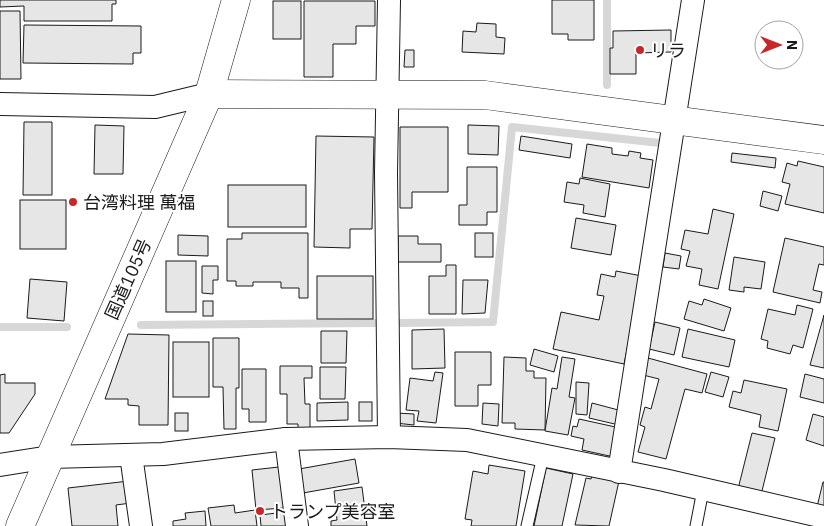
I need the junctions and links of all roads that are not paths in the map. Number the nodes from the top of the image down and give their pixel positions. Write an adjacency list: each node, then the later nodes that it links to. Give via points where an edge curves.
1 (236, 0): 5 (main road, 国道105号)
2 (389, 0): 4 (street)
3 (693, 0): 7 (street)
4 (387, 93): 5 (main road); 7 (main road, via 485,95); 9 (street)
5 (209, 94): 6 (street, via 155,107); 13 (main road, 国道105号)
6 (0, 104)
7 (675, 119): 8 (main road); 15 (street)
8 (824, 140)
9 (389, 437): 10 (street); 12 (street, via 467,440)
10 (286, 439): 11 (street); 20 (street)
11 (131, 455): 13 (street); 19 (street)
12 (543, 456): 15 (street); 21 (lane)
13 (50, 457): 14 (street); 18 (main road, 国道105号)
14 (0, 465)
15 (619, 472): 16 (street)
16 (703, 490): 17 (street); 22 (lane)
17 (824, 517)
18 (20, 526)
19 (141, 526)
20 (297, 526)
21 (527, 526)
22 (696, 526)

